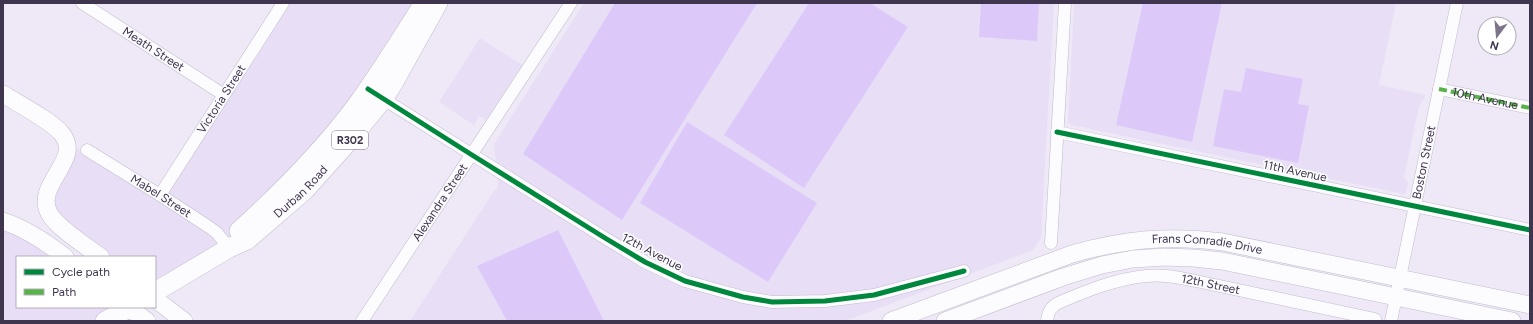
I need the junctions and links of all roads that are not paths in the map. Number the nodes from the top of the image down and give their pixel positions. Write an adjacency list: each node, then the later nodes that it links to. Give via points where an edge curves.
1 (82, 3): 11 (street, Meath Street)
2 (283, 3): 11 (street, Victoria Street)
3 (424, 3): 10 (main road, Durban Road / R302)
4 (438, 3): 10 (main road, Durban Road / R302, via 394,82)
5 (571, 3): 15 (street, Alexandra Street)
6 (1064, 3): 13 (street)
7 (1457, 3): 8 (street, Boston Street)
8 (1439, 89): 12 (street, 10th Avenue); 17 (street, Boston Street)
9 (3, 94): 23 (main road, via 62,133 66,141 66,155 47,190 47,210 56,222)
10 (376, 94): 15 (street, 12th Avenue); 21 (main road, Durban Road / R302, via 337,130 274,199 239,231)
11 (224, 95): 16 (street, Victoria Street)
12 (1530, 108)
13 (1057, 132): 17 (street, 11th Avenue); 20 (street)
14 (87, 150): 16 (street, Mabel Street)
15 (472, 156): 24 (street, 12th Avenue, via 645,262 685,281 743,297 772,302 825,301 874,295); 37 (street, Alexandra Street)
16 (160, 195): 21 (street, Mabel Street, via 217,233)
17 (1415, 207): 19 (street, 11th Avenue); 25 (street, Boston Street)
18 (3, 221): 22 (main road, via 36,236)
19 (1530, 230)
20 (1051, 243)
21 (230, 248): 26 (main road)
22 (64, 256)
23 (99, 256)
24 (964, 271)
25 (1399, 278): 27 (street, Boston Street); 29 (main road, Frans Conradie Drive); 38 (main road, Frans Conradie Drive, via 1223,242 1184,238 1140,239 1097,247 1060,258)
26 (156, 291)
27 (1396, 296): 39 (main road, Frans Conradie Drive, via 1222,261 1164,257 1134,259 1089,268); 40 (street, Boston Street); 41 (main road, Frans Conradie Drive)
28 (156, 300): 36 (main road)
29 (1530, 306)
30 (127, 308): 34 (main road)
31 (130, 308): 35 (main road)
32 (1049, 315): 33 (street, 12th Street, via 1058,303 1120,280 1164,276)
33 (1375, 319)
34 (105, 321)
35 (147, 321)
36 (184, 321)
37 (362, 321)
38 (892, 321)
39 (945, 321)
40 (1391, 321)
41 (1512, 321)

